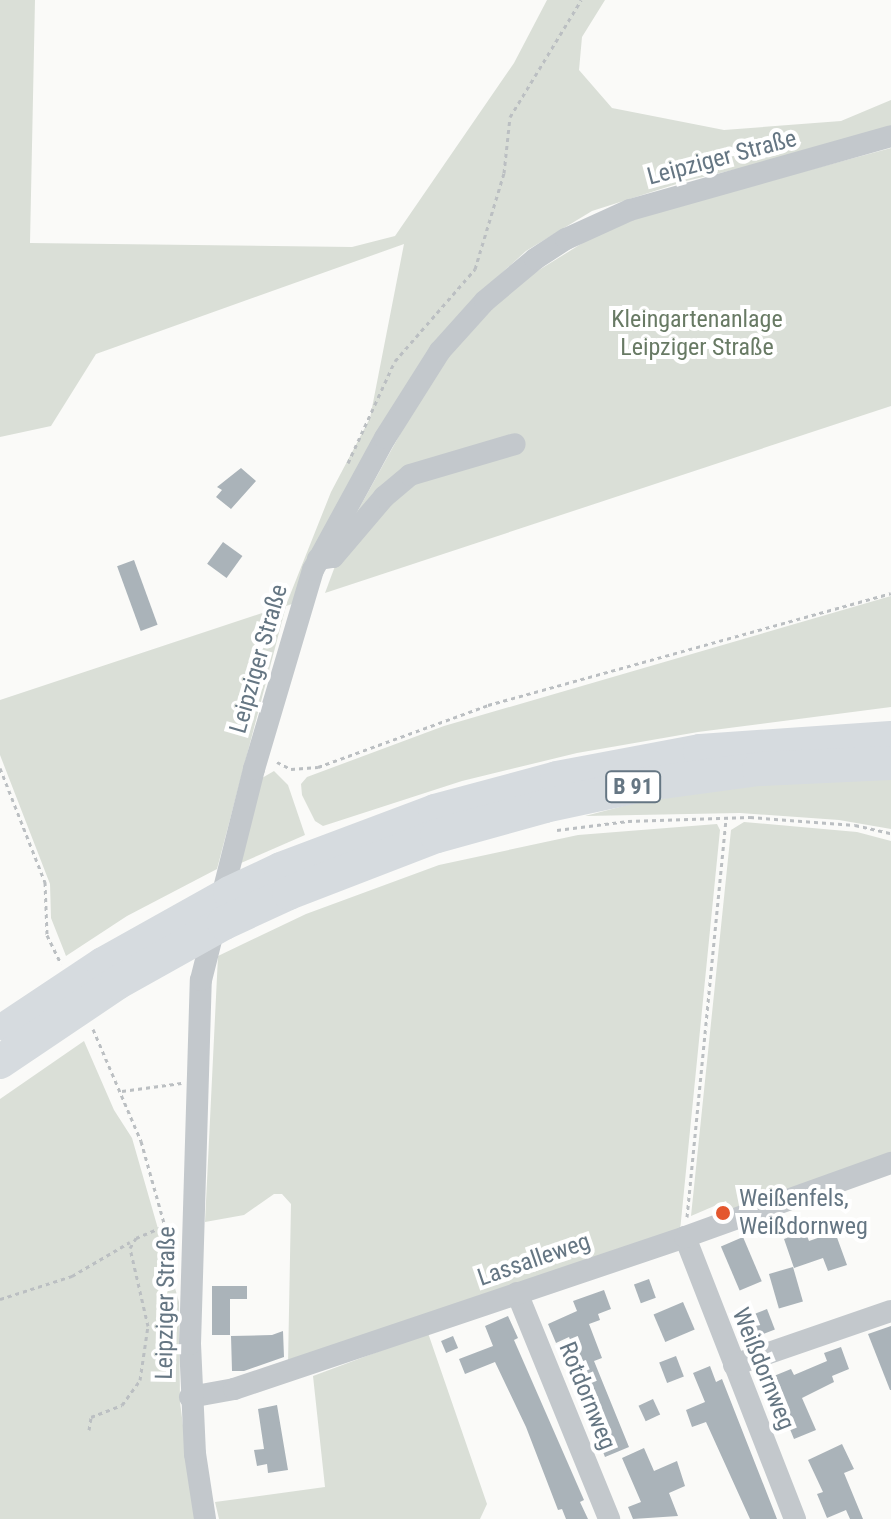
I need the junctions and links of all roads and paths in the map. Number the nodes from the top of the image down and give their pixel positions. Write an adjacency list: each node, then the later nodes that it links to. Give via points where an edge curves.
1 (581, 0): 4 (path, via 510,117 504,173 475,269 395,361)
2 (891, 136): 5 (street, Leipziger Straße, via 630,210 535,259 485,301 440,351)
3 (515, 444): 5 (street, via 410,475 333,557)
4 (342, 477)
5 (318, 559): 10 (street, Leipziger Straße)
6 (891, 593): 10 (path, via 488,705 318,767 291,769)
7 (891, 715): 9 (highway, via 727,737)
8 (891, 738): 9 (highway, B 91)
9 (700, 751): 16 (highway, B 91, via 524,786)
10 (258, 755): 21 (street, Leipziger Straße, via 205,958)
11 (891, 763): 16 (highway, B 91, via 787,767 648,784)
12 (0, 768): 17 (path, via 45,882 45,918)
13 (726, 818): 14 (path, via 628,821); 15 (path, via 855,825); 26 (path)
14 (551, 831)
15 (891, 833)
16 (378, 844): 18 (highway, B 91, via 230,893 103,964); 20 (highway, B 91, via 117,983)
17 (54, 950)
18 (0, 1033)
19 (98, 1040): 22 (path)
20 (0, 1062)
21 (196, 1081): 22 (path); 32 (street, Leipziger Straße)
22 (122, 1091): 24 (path)
23 (891, 1163): 26 (street, Lassalleweg)
24 (159, 1210)
25 (164, 1226): 27 (path)
26 (685, 1237): 28 (street, Lassalleweg); 31 (street, Weißdornweg)
27 (136, 1238): 29 (path, via 72,1276); 33 (path, via 130,1248 148,1326 143,1371 131,1396 91,1417)
28 (517, 1293): 32 (street, Lassalleweg, via 234,1389); 35 (street, Rotdornweg)
29 (0, 1299)
30 (891, 1311): 31 (street)
31 (734, 1365): 36 (street, Weißdornweg)
32 (190, 1397): 34 (street, Leipziger Straße)
33 (89, 1430)
34 (205, 1519)
35 (609, 1519)
36 (795, 1519)

